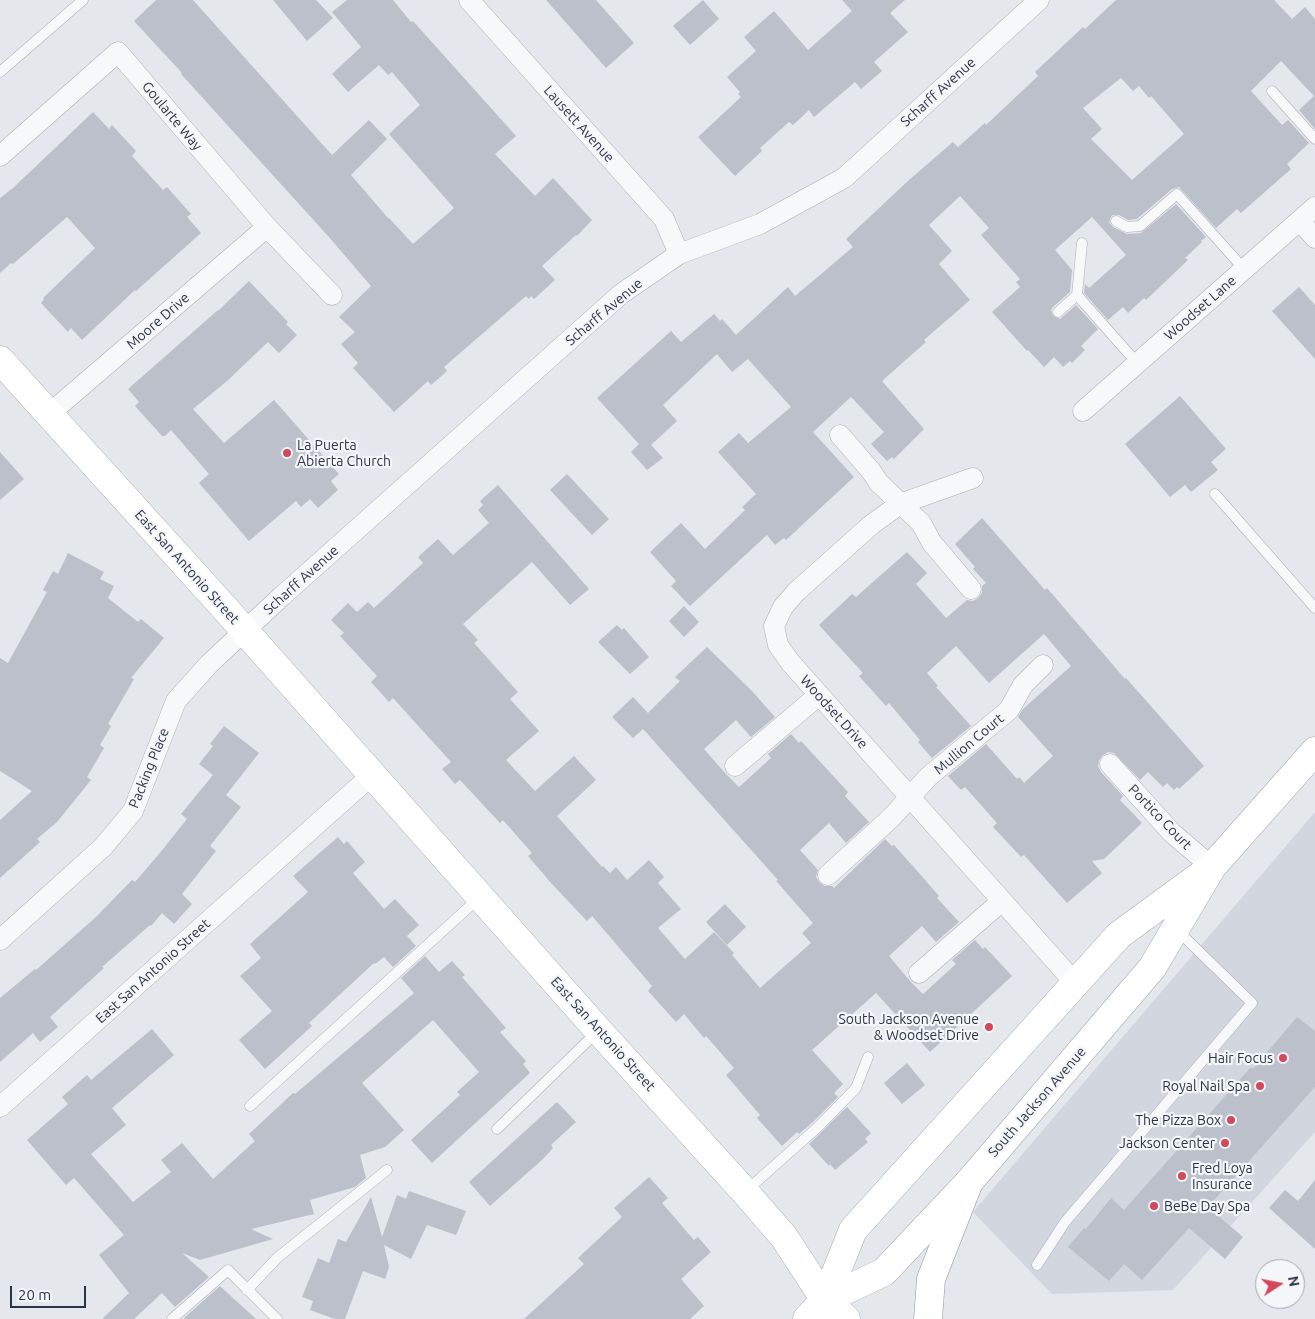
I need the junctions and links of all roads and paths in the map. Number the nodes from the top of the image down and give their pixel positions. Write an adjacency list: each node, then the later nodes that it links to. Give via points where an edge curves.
1 (83, 0): 4 (lane)
2 (470, 0): 14 (street, Lausett Avenue, via 664,219)
3 (1039, 0): 14 (street, Scharff Avenue, via 844,178 760,224)
4 (0, 72)
5 (1272, 91): 6 (lane)
6 (1315, 139)
7 (0, 156): 11 (street, Goularte Way, via 118,52)
8 (1315, 207): 10 (street, Woodset Lane)
9 (1116, 221): 15 (lane, via 1127,227 1140,226 1177,194)
10 (1300, 221): 12 (street); 15 (street, Woodset Lane)
11 (267, 227): 16 (street, Goularte Way); 22 (street, Moore Drive)
12 (1315, 238)
13 (1082, 243): 17 (lane)
14 (679, 254): 29 (street, Scharff Avenue, via 621,294)
15 (1244, 269): 20 (street, Woodset Lane)
16 (332, 295)
17 (1077, 295): 18 (lane); 20 (lane)
18 (1058, 312)
19 (0, 360): 22 (main road, East San Antonio Street)
20 (1137, 363): 21 (street, Woodset Lane)
21 (1083, 411)
22 (49, 414): 29 (main road, East San Antonio Street)
23 (840, 435): 26 (street, via 879,484)
24 (973, 478): 26 (street, Woodset Drive)
25 (1215, 494): 28 (lane)
26 (900, 504): 27 (street, via 921,523 932,543); 31 (street, Woodset Drive, via 871,524 796,592 783,607 774,626 778,645)
27 (971, 589)
28 (1315, 608)
29 (244, 631): 35 (main road, East San Antonio Street); 42 (street, Packing Place, via 176,701 132,811 104,847)
30 (1043, 666): 36 (street, Mullion Court, via 1023,685 1009,710 928,777)
31 (819, 695): 34 (street); 36 (street, Woodset Drive)
32 (1315, 751): 37 (main road, South Jackson Avenue)
33 (1110, 764): 37 (street, Portico Court, via 1172,833)
34 (735, 766)
35 (372, 775): 39 (main road, East San Antonio Street); 48 (street, East San Antonio Street)
36 (910, 797): 38 (street, Mullion Court); 40 (street, Woodset Drive)
37 (1212, 868): 41 (main road, South Jackson Avenue); 44 (main road, South Jackson Avenue, via 1119,935)
38 (828, 875)
39 (480, 897): 45 (main road, East San Antonio Street); 47 (lane)
40 (1002, 901): 43 (street); 44 (street, Woodset Drive)
41 (1176, 929): 51 (main road, South Jackson Avenue, via 1152,968); 53 (lane, via 1252,1003 1065,1222)
42 (0, 940)
43 (918, 973)
44 (1075, 983): 55 (main road, South Jackson Avenue, via 853,1230)
45 (598, 1030): 49 (lane); 52 (main road, East San Antonio Street)
46 (868, 1057): 52 (lane, via 856,1088)
47 (250, 1106)
48 (0, 1107)
49 (497, 1128)
50 (387, 1170): 54 (lane, via 278,1258)
51 (968, 1182): 55 (main road, South Jackson Avenue, via 884,1272); 59 (main road, via 932,1279)
52 (745, 1192): 55 (main road, East San Antonio Street, via 784,1237)
53 (1037, 1266)
54 (247, 1290): 56 (lane, via 228,1270); 57 (lane)
55 (820, 1313): 58 (main road, East San Antonio Street)
56 (172, 1319)
57 (276, 1319)
58 (846, 1319)
59 (928, 1319)

